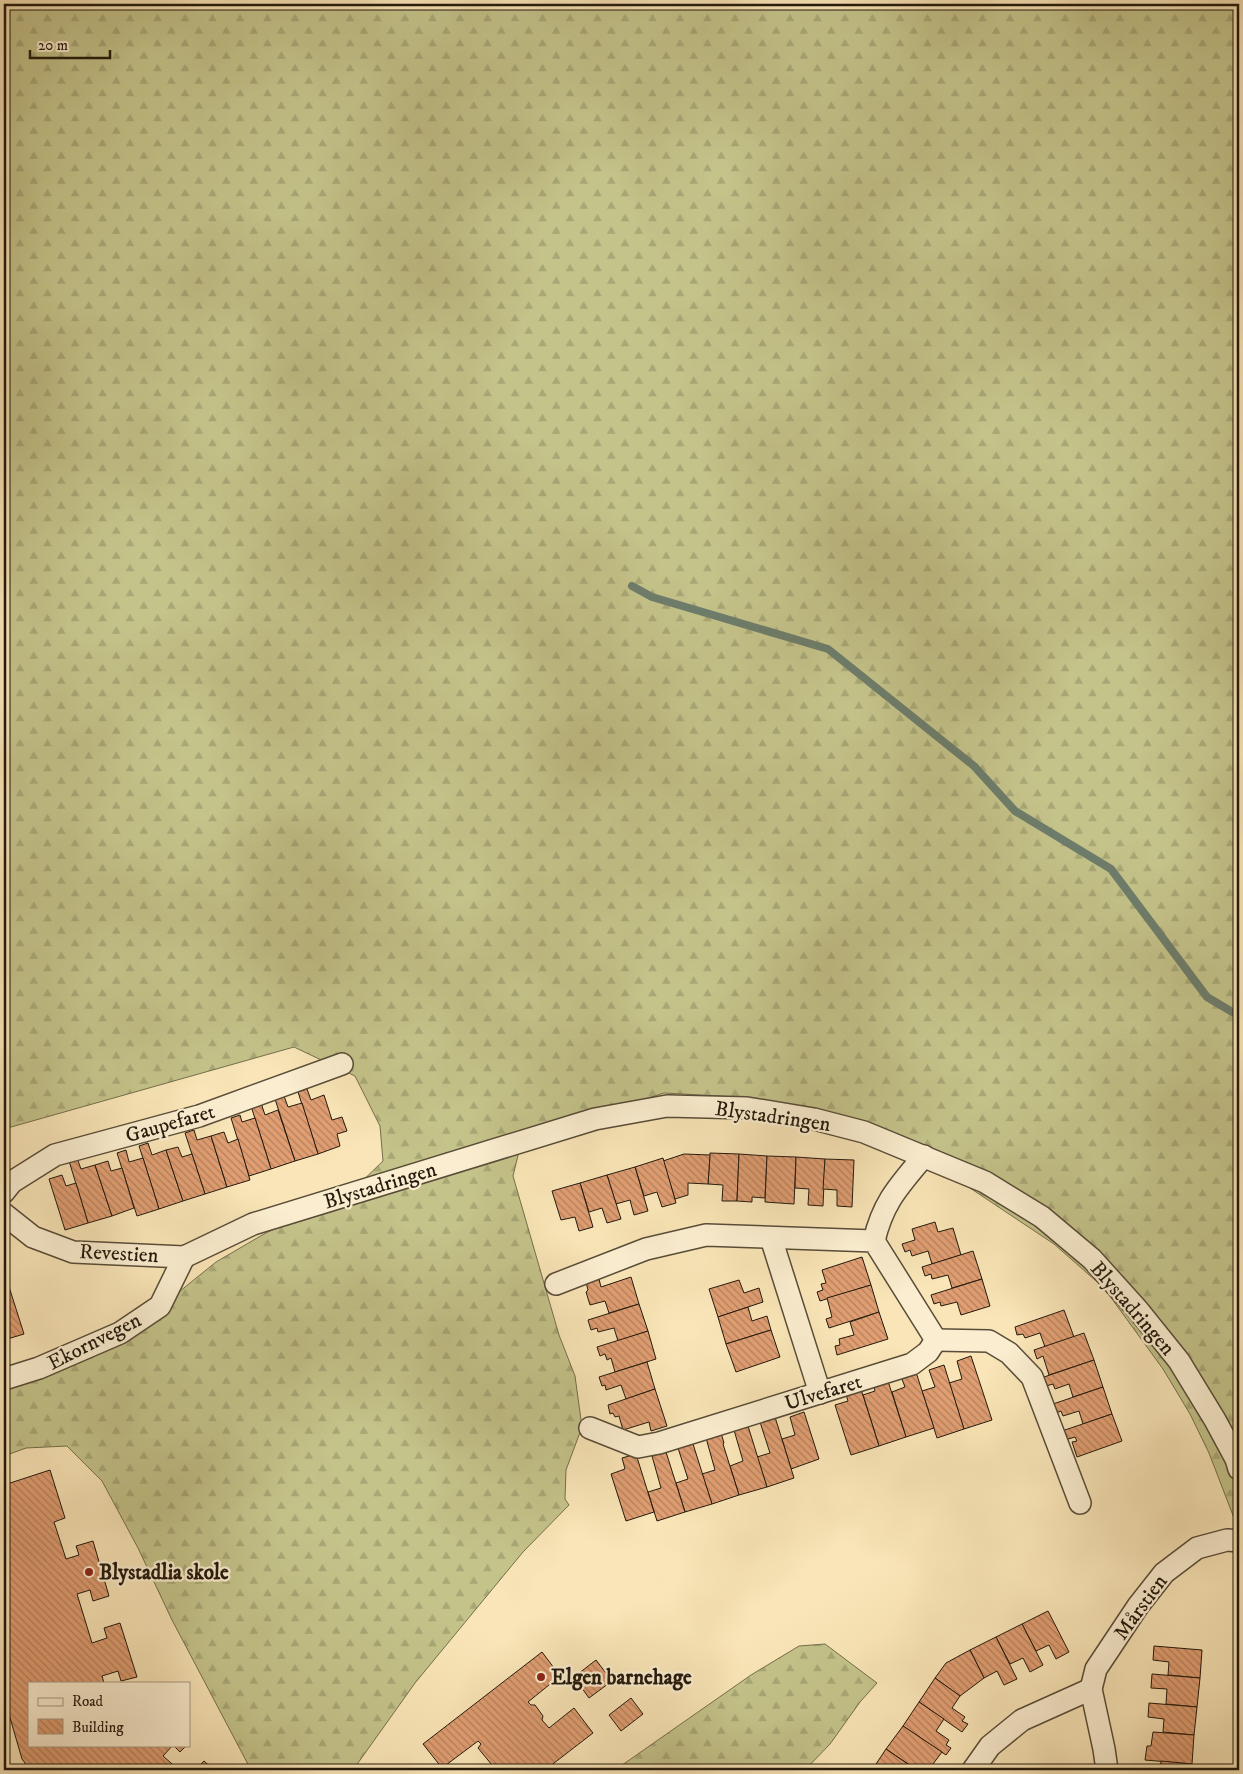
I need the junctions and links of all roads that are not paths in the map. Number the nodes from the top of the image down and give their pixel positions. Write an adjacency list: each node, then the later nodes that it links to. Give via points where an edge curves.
1 (342, 1064): 3 (street, Gaupefaret, via 199,1116 55,1155 12,1182)
2 (924, 1156): 6 (street, via 894,1191 879,1220); 7 (street, Blystadringen, via 864,1132 814,1119 747,1108 667,1106 595,1119 253,1224); 13 (street, Blystadringen, via 985,1182 1042,1217 1092,1259 1179,1361 1215,1420)
3 (4, 1192)
4 (4, 1214): 7 (street, Revestien, via 33,1237 73,1252)
5 (771, 1238): 6 (street); 8 (street, via 706,1236 646,1249); 11 (street)
6 (874, 1241): 9 (street)
7 (184, 1257): 10 (street, Ekornvegen, via 160,1306 128,1328 39,1368)
8 (556, 1284)
9 (936, 1340): 11 (street, Ulvefaret, via 928,1352 912,1364); 14 (street, via 989,1341 1009,1353 1032,1377)
10 (4, 1379)
11 (820, 1393): 12 (street, Ulvefaret, via 638,1447)
12 (590, 1428)
13 (1239, 1469)
14 (1080, 1503)
15 (1239, 1541): 16 (street, Mårstien, via 1227,1540 1197,1548 1164,1572 1096,1669)
16 (1091, 1689): 17 (street, via 1022,1720 990,1746); 18 (street, Mårstien)
17 (973, 1770)
18 (1107, 1770)

